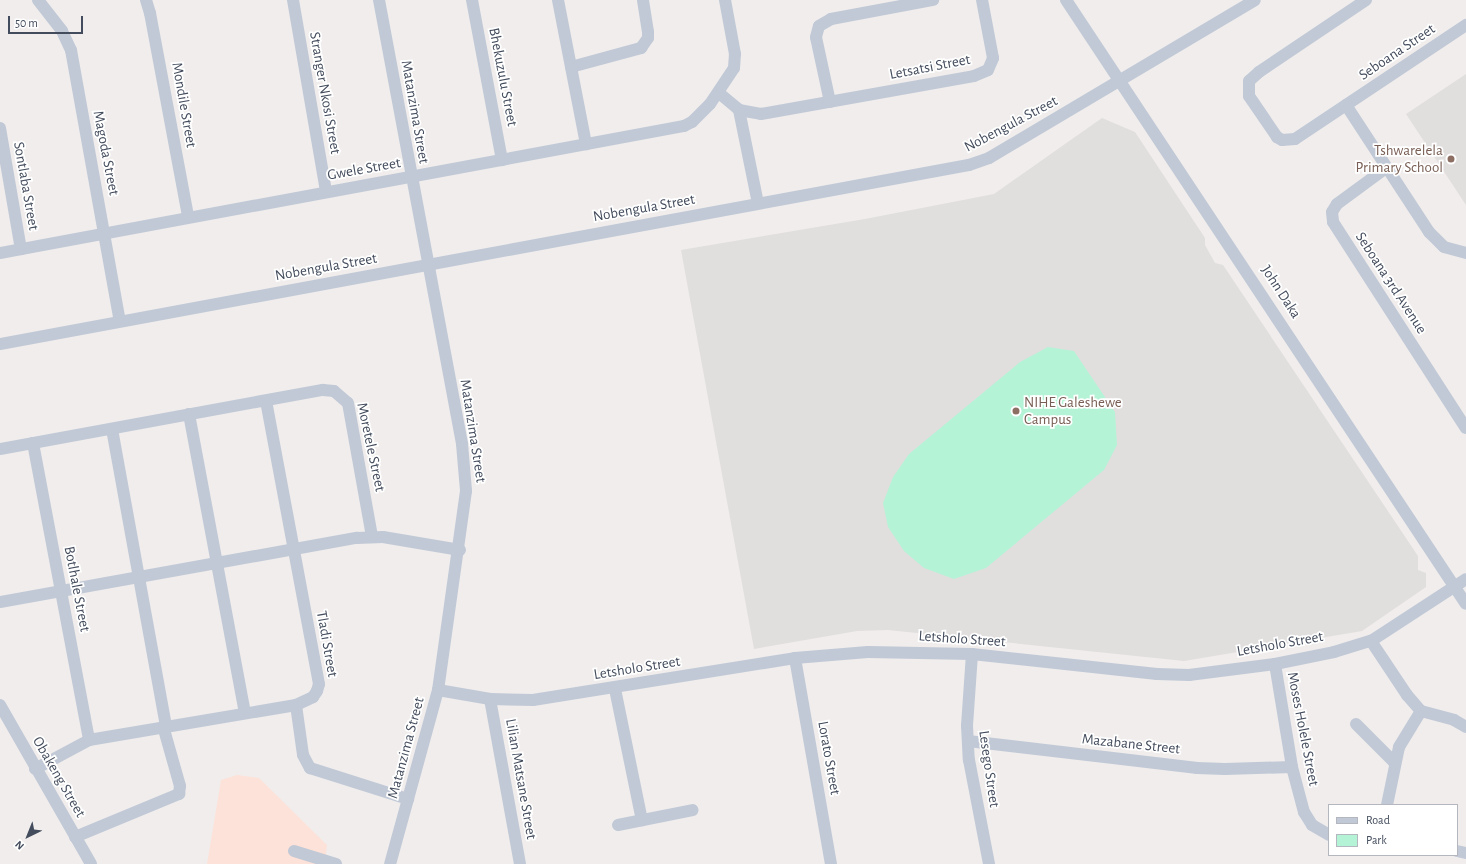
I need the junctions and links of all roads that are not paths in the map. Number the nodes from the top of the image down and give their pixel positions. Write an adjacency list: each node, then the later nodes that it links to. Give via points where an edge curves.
1 (38, 0): 29 (street, Magoda Street, via 62,31 71,50)
2 (146, 0): 28 (street, Mondile Street)
3 (293, 0): 26 (street, Stranger Nkosi Street)
4 (379, 0): 25 (street, Matanzima Street)
5 (472, 0): 23 (street, Bhekuzulu Street)
6 (558, 0): 15 (street)
7 (642, 0): 15 (street, via 648,32 641,48)
8 (725, 0): 17 (street, Gwele Street, via 735,62)
9 (933, 0): 18 (street, via 831,19 819,26 816,37)
10 (982, 0): 18 (street, Letsatsi Street, via 993,58 988,70 974,76)
11 (1066, 0): 16 (street, John Daka)
12 (1255, 0): 16 (street, Nobengula Street)
13 (1366, 0): 19 (street, Seboana Street, via 1249,81 1249,96 1282,140 1294,139)
14 (1466, 25): 19 (street, Seboana Street)
15 (571, 67): 22 (street)
16 (1118, 79): 27 (street, Nobengula Street, via 989,158 969,165); 48 (street, John Daka)
17 (719, 93): 20 (street); 22 (street, Gwele Street, via 692,122 684,126)
18 (830, 102): 20 (street, Letsatsi Street, via 761,114)
19 (1346, 106): 24 (street)
20 (739, 110): 27 (street)
21 (0, 128): 30 (street, Sontlaba Street)
22 (586, 144): 23 (street, Gwele Street)
23 (502, 160): 25 (street, Gwele Street)
24 (1386, 168): 32 (street, via 1437,242 1444,247); 38 (street, Seboana 3rd Avenue, via 1337,204 1332,212 1333,222)
25 (410, 177): 26 (street, Gwele Street); 33 (street, Matanzima Street)
26 (326, 191): 28 (street, Gwele Street)
27 (758, 203): 33 (street, Nobengula Street)
28 (188, 216): 29 (street, Gwele Street)
29 (105, 233): 30 (street, Gwele Street); 34 (street, Magoda Street)
30 (21, 249): 31 (street, Gwele Street)
31 (0, 253)
32 (1466, 253)
33 (426, 264): 34 (street, Nobengula Street); 44 (street, Matanzima Street, via 465,471 466,491)
34 (120, 321): 35 (street, Nobengula Street)
35 (0, 344)
36 (266, 400): 37 (street, Moretele Street); 42 (street, Moretele Street, via 323,390 334,390 342,395 348,403); 43 (street, Tladi Street)
37 (189, 414): 39 (street, Moretele Street); 45 (street)
38 (1466, 428)
39 (112, 429): 40 (street, Moretele Street); 46 (street)
40 (33, 443): 41 (street, Moretele Street); 49 (street, Botlhale Street)
41 (0, 449)
42 (372, 536): 43 (street); 44 (street)
43 (293, 549): 45 (street); 60 (street, Tladi Street, via 319,684 313,697)
44 (460, 550): 57 (street, Matanzima Street)
45 (216, 562): 46 (street); 62 (street)
46 (139, 576): 49 (street); 64 (street)
47 (1466, 579): 48 (street, Letsholo Street)
48 (1454, 586): 51 (street, John Daka); 52 (street, Letsholo Street)
49 (61, 592): 50 (street); 66 (street, Botlhale Street)
50 (0, 602)
51 (1466, 604)
52 (1371, 640): 55 (street, Letsholo Street, via 1334,652); 61 (street, via 1407,695)
53 (972, 654): 54 (street, Letsholo Street, via 868,652); 55 (street, Letsholo Street, via 1156,674 1189,675); 67 (street, Lesego Street)
54 (795, 658): 56 (street, Letsholo Street); 83 (street, Lorato Street)
55 (1275, 664): 69 (street, Moses Holele Street)
56 (615, 689): 58 (street, Letsholo Street, via 533,700); 74 (street)
57 (438, 690): 58 (street, Letsholo Street); 71 (street, Matanzima Street)
58 (490, 699): 82 (street, Lilian Matsane Street)
59 (0, 704): 70 (street, Obakeng Street)
60 (296, 705): 62 (street, Tladi Street); 71 (street, via 303,755 310,768)
61 (1421, 711): 65 (street, via 1454,720); 68 (street, via 1406,734)
62 (245, 712): 64 (street, Tladi Street)
63 (1356, 724): 68 (street)
64 (165, 726): 66 (street, Tladi Street); 77 (street, via 180,786 179,794)
65 (1466, 727)
66 (89, 740): 70 (street, Tladi Street)
67 (968, 742): 69 (street, Mazabane Street, via 1211,769); 84 (street, Lesego Street)
68 (1394, 762): 72 (street)
69 (1292, 767): 76 (street, Moses Holele Street, via 1307,820)
70 (36, 769): 77 (street, Obakeng Street)
71 (408, 799): 81 (street, Matanzima Street)
72 (1387, 804)
73 (693, 810): 74 (street)
74 (642, 820): 75 (street)
75 (618, 825)
76 (1328, 835)
77 (75, 838): 79 (street, Obakeng Street)
78 (294, 851): 80 (street)
79 (91, 864)
80 (336, 864)
81 (390, 864)
82 (520, 864)
83 (830, 864)
84 (988, 864)

